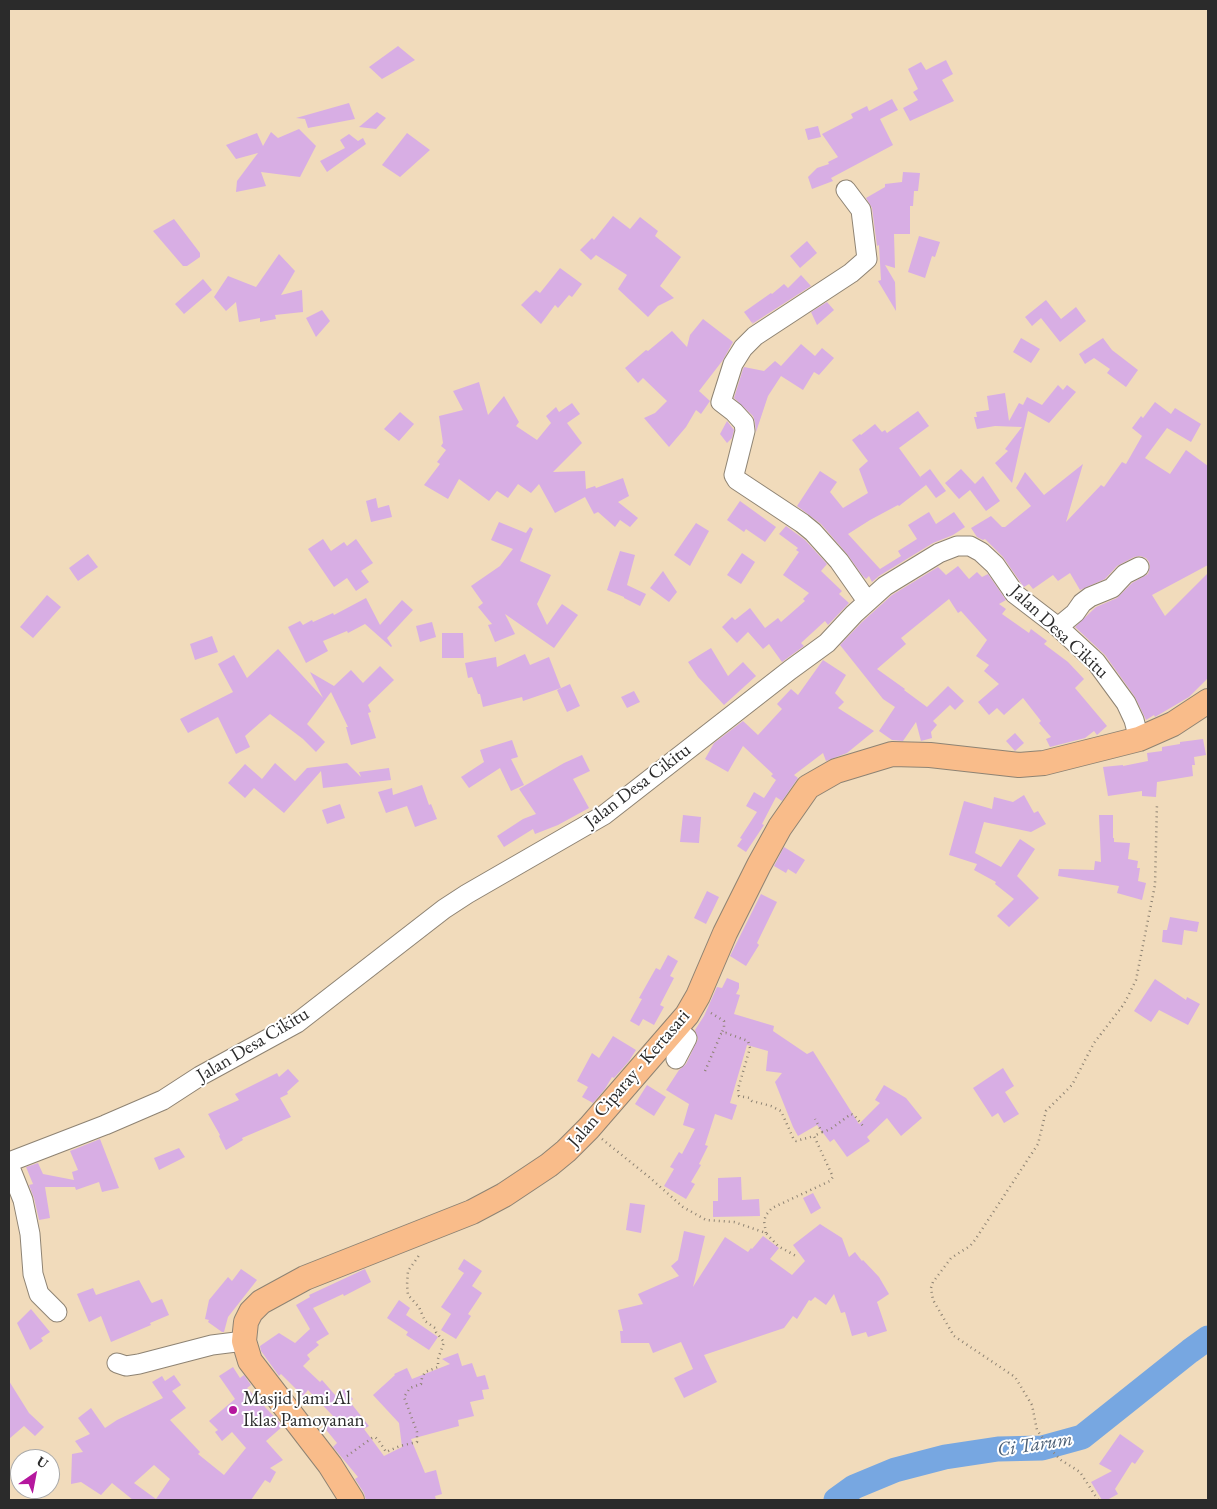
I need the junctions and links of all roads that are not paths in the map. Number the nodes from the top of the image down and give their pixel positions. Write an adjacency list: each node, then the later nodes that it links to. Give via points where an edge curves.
1 (846, 190): 3 (street, via 861,210 867,259 755,336 733,364 721,402 744,423 745,431 734,474 737,480 813,532 839,561)
2 (1139, 567): 4 (street, via 1125,574 1112,588 1082,603)
3 (867, 601): 4 (street, Jalan Desa Cikitu, via 904,573 939,554 957,546 970,546 995,566 1015,594); 9 (street, Jalan Desa Cikitu, via 827,644 604,816 444,909 297,1023 163,1100)
4 (1058, 627): 6 (street, Jalan Desa Cikitu, via 1110,679 1126,703)
5 (1208, 701): 6 (main road, Jalan Ciparay - Kertasari, via 1172,724)
6 (1139, 739): 7 (main road, Jalan Ciparay - Kertasari, via 1044,763 1019,765 892,754 823,776 808,787 780,827 725,933 698,996)
7 (676, 1029): 8 (street, via 687,1038); 11 (main road, Jalan Ciparay - Kertasari, via 589,1128 549,1165 504,1196 472,1212 305,1278 261,1302 246,1322)
8 (676, 1059)
9 (9, 1164): 10 (street, via 23,1200 33,1274 39,1294)
10 (57, 1312)
11 (244, 1342): 12 (street, via 212,1345 139,1364 126,1366); 13 (main road, via 250,1361 330,1465)
12 (117, 1363)
13 (352, 1500)

